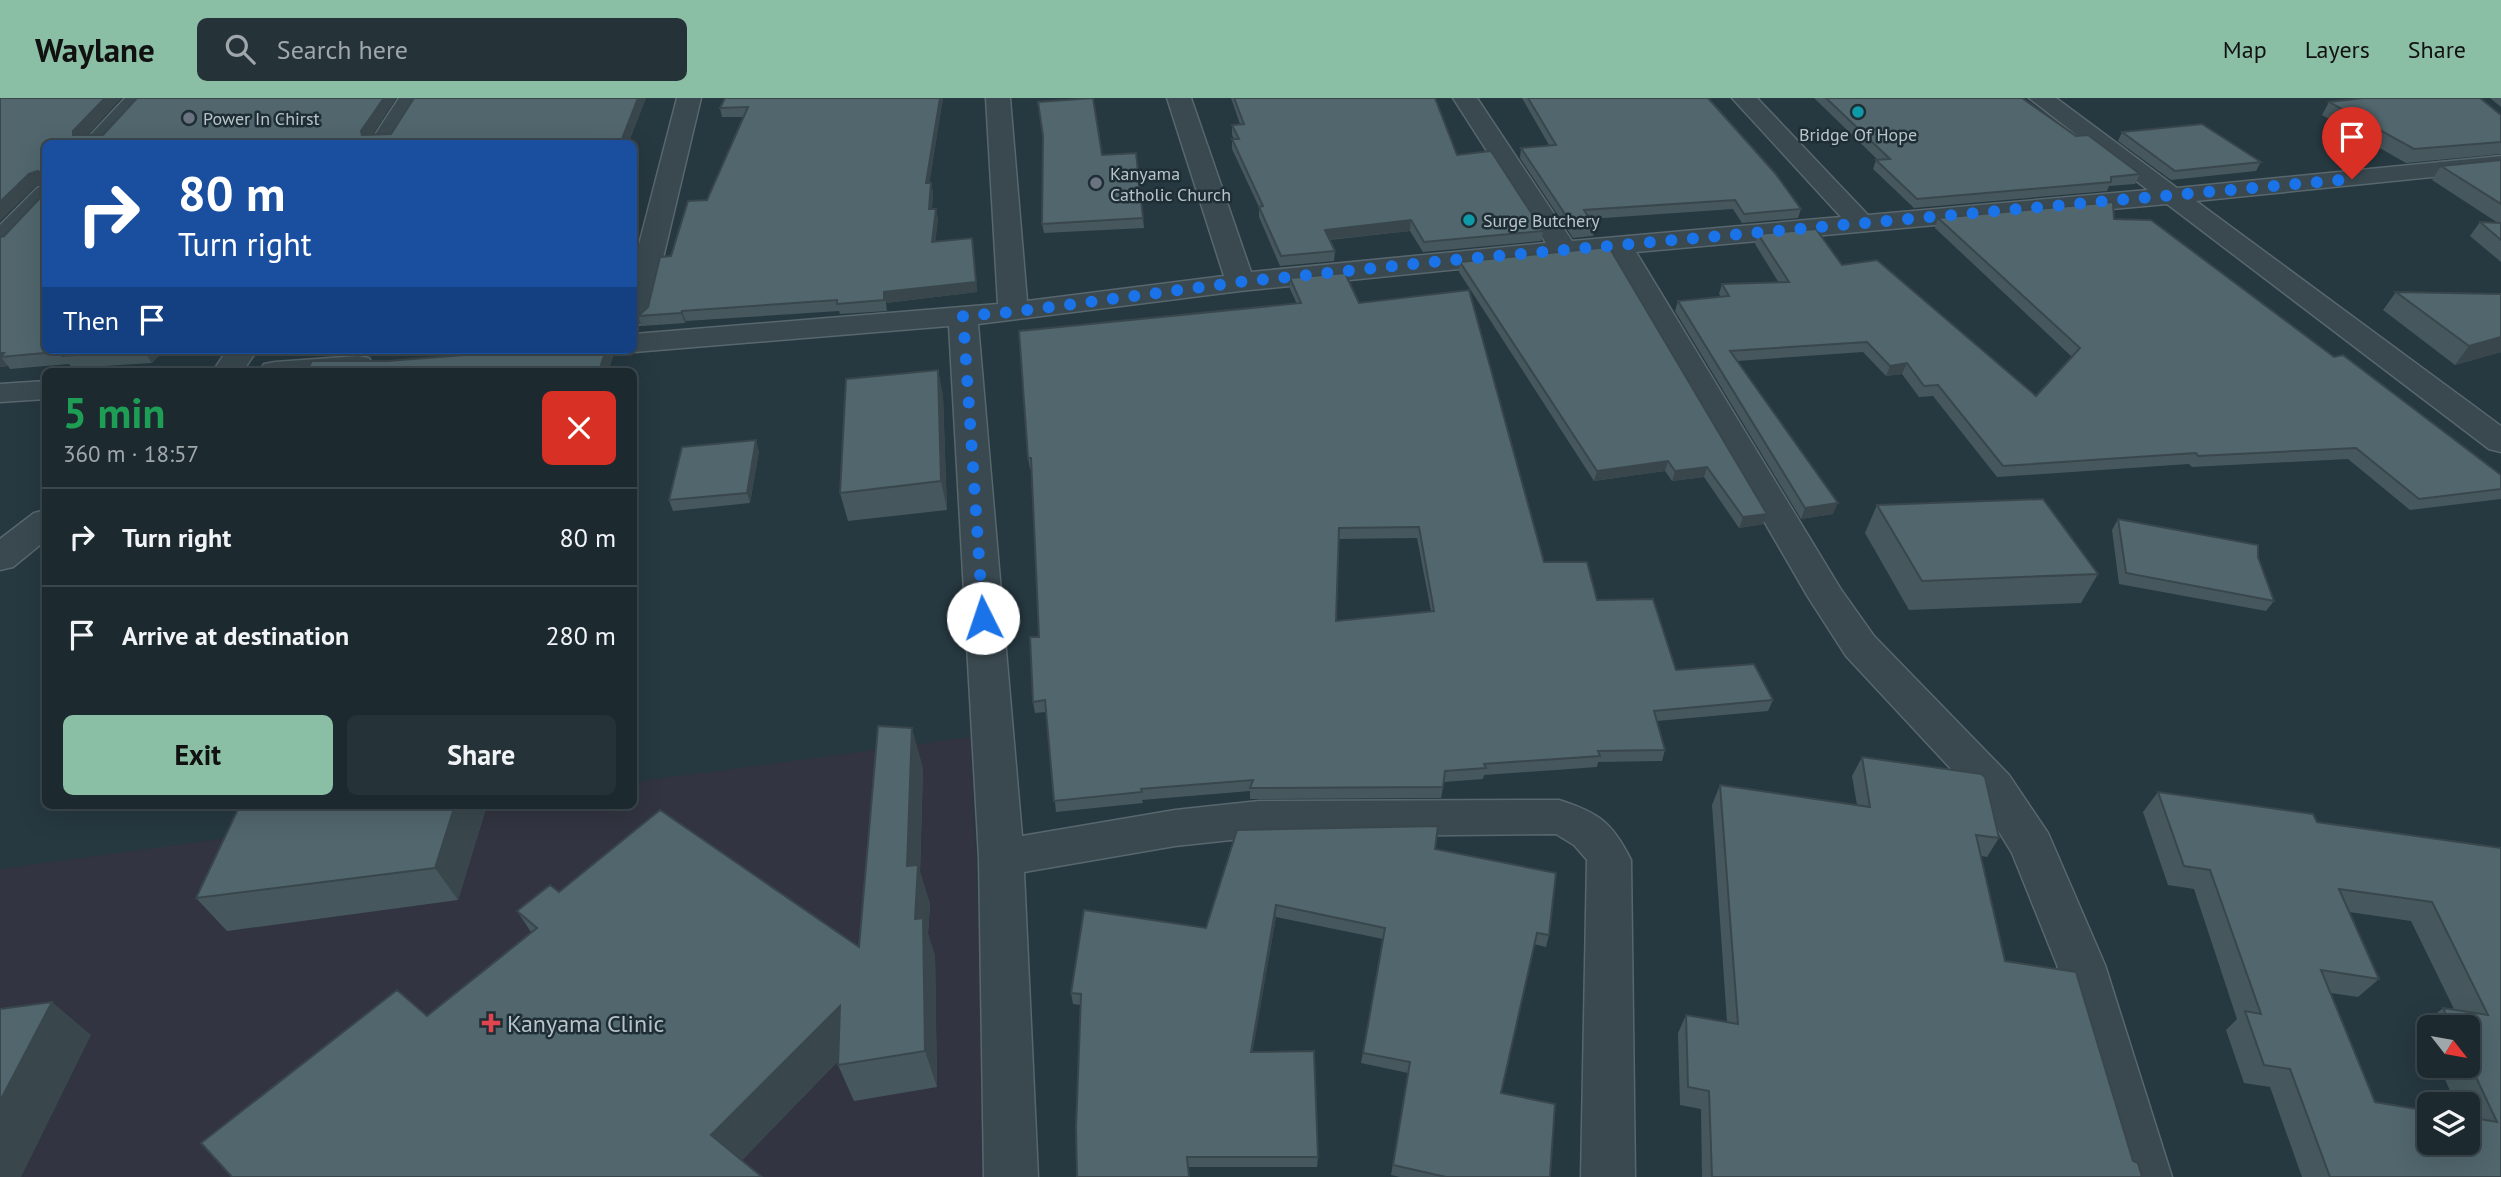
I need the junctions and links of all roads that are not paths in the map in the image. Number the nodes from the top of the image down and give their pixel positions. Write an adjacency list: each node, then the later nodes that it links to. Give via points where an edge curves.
1 (138, 98): 9 (street)
2 (411, 98): 10 (street)
3 (689, 98): 19 (street)
4 (998, 98): 20 (street)
5 (1179, 98): 18 (street)
6 (1465, 98): 17 (street)
7 (1744, 98): 14 (street)
8 (2041, 98): 13 (street)
9 (98, 140)
10 (384, 140)
11 (2501, 163): 13 (street)
12 (42, 196): 15 (street)
13 (2172, 196): 14 (street); 27 (street)
14 (1862, 224): 16 (street)
15 (0, 240)
16 (1619, 247): 17 (street); 33 (street, via 1860,646 1994,787 2032,846 2081,965)
17 (1565, 252): 18 (street)
18 (1240, 282): 20 (street)
19 (637, 305)
20 (1013, 312): 21 (street)
21 (963, 316): 22 (street); 30 (street)
22 (637, 343)
23 (383, 363): 24 (street)
24 (316, 368)
25 (42, 390): 26 (street)
26 (0, 393)
27 (2501, 442)
28 (42, 525): 29 (street)
29 (0, 558)
30 (1001, 858): 31 (street); 32 (street, via 1175,828 1258,819 1559,817 1584,825 1601,842 1609,860)
31 (1011, 1177)
32 (1608, 1177)
33 (2145, 1177)

